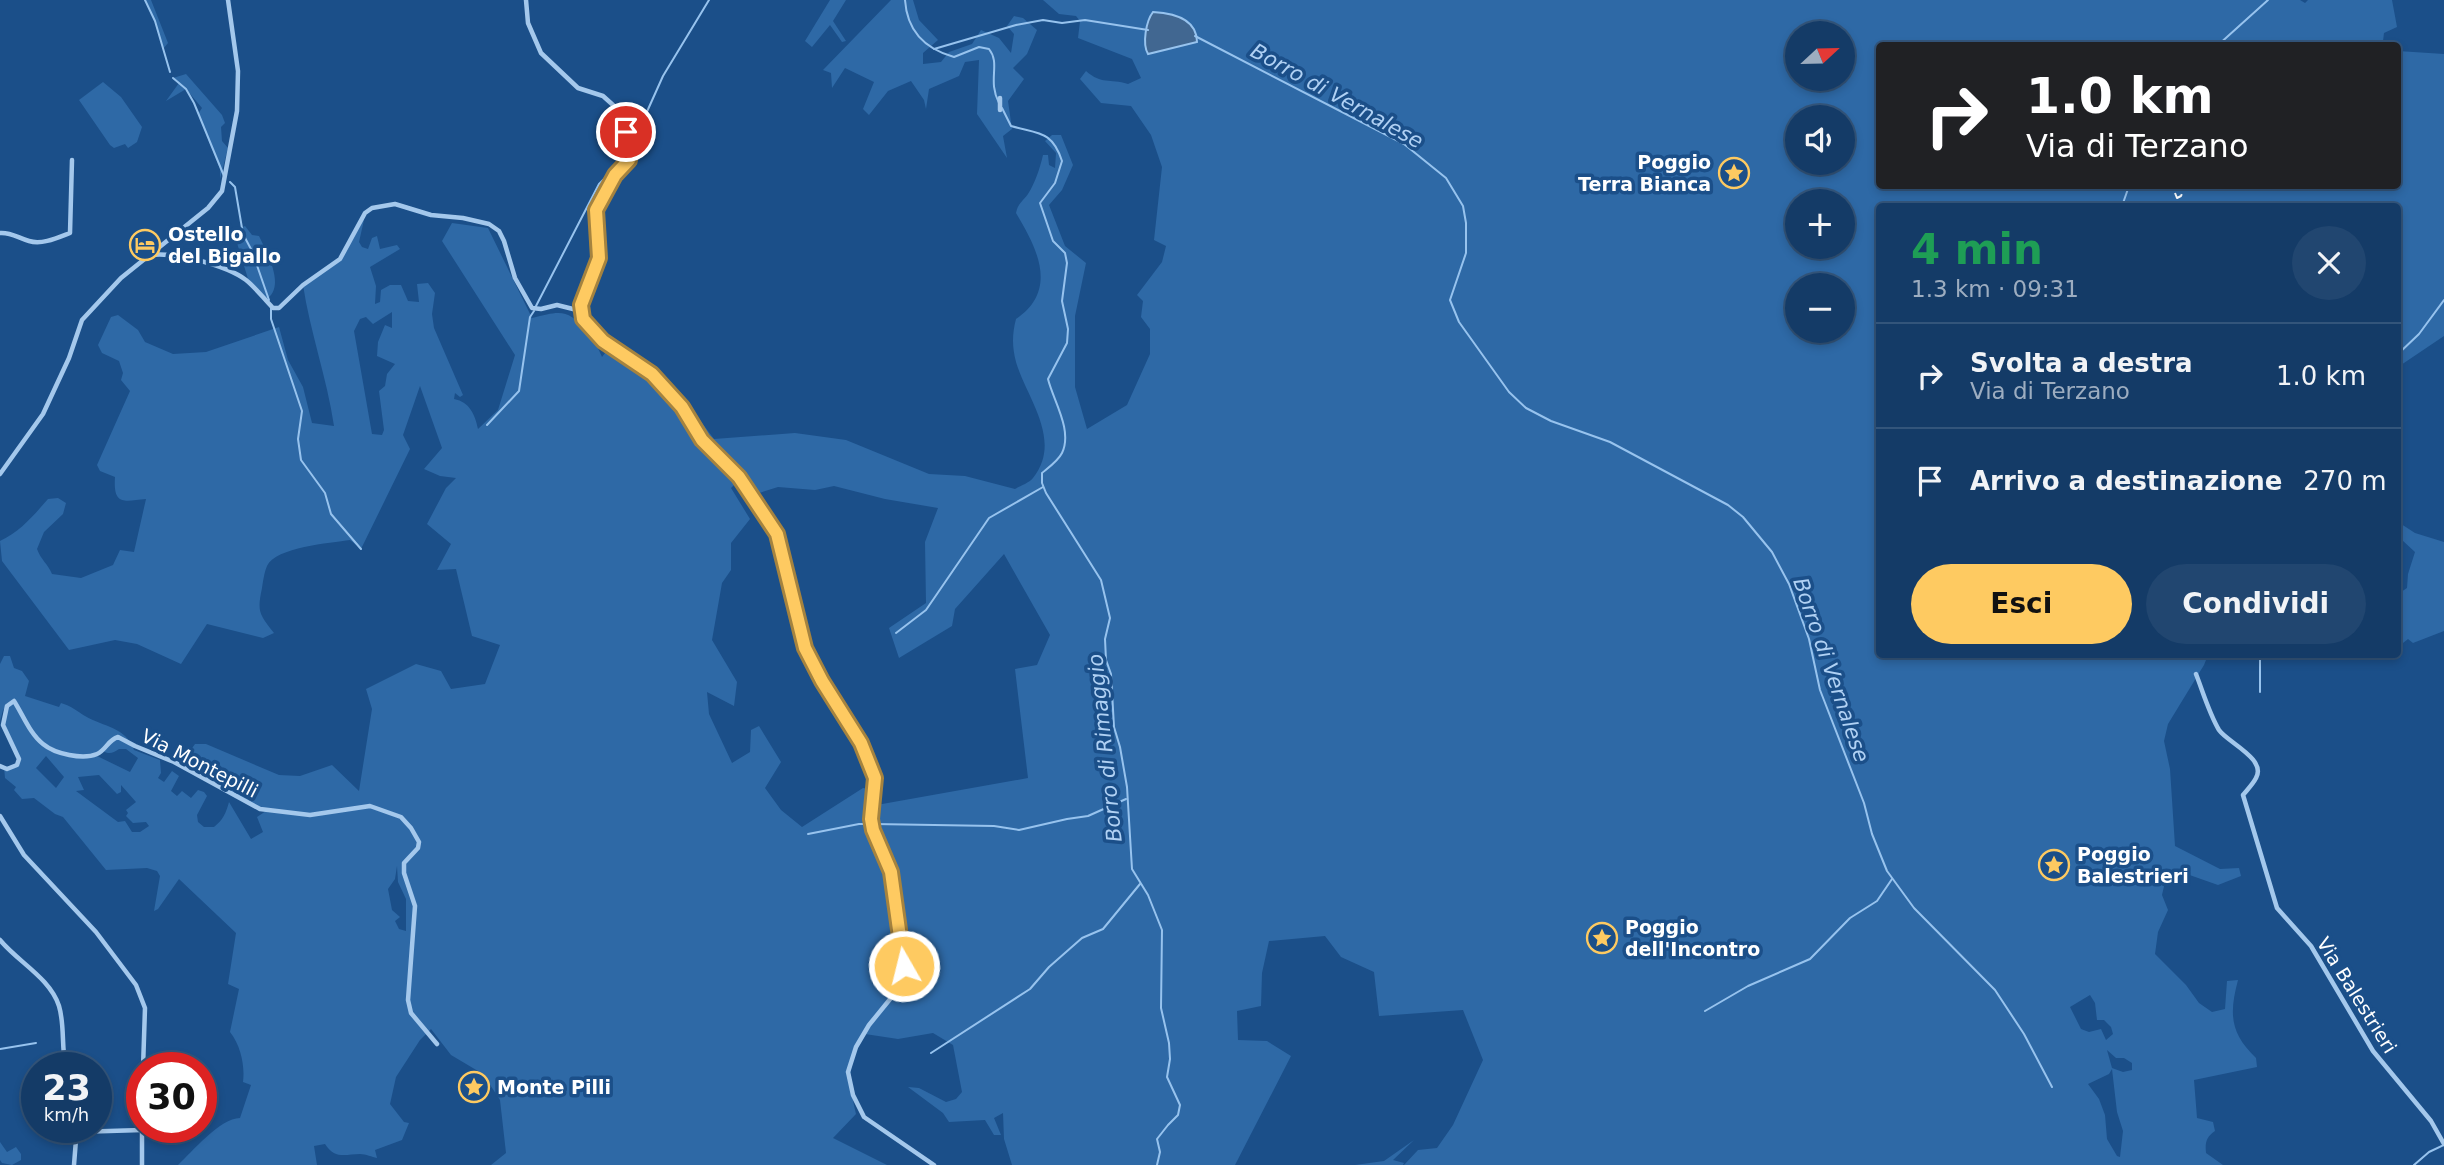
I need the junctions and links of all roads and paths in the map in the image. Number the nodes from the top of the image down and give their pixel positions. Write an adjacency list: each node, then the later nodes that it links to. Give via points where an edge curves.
1 (228, 0): 7 (street, via 239,71 225,182 208,208)
2 (526, 0): 8 (street, via 528,23 541,52 578,88 613,104 626,124 630,146 629,160 596,210 599,258)
3 (1000, 98): 4 (street)
4 (1000, 110)
5 (72, 160): 6 (street, via 70,233 36,242)
6 (0, 233)
7 (148, 255): 8 (street, via 184,256 243,278 279,308 340,259 365,213 395,204 489,224 499,231 518,286 532,308 557,304); 9 (street, via 82,320 43,415)
8 (581, 311): 22 (street, via 603,341 652,374 682,407 702,440 739,477 777,534 805,648 861,743 875,778 871,819 891,872 895,899 904,982 856,1047 848,1072 853,1095 863,1117)
9 (0, 474)
10 (2196, 674): 19 (street, Via Balestrieri, via 2220,732 2256,765 2256,779 2243,795 2277,908 2311,946 2373,1051)
11 (0, 766): 14 (street, Via Montepilli, via 7,769 19,759 3,725 14,701 43,744 72,755 94,755 118,737 260,809 310,815 370,806 401,817 419,842 404,863 415,906 408,1000 411,1013)
12 (0, 816): 16 (street, via 29,861 96,932 136,985 145,1008)
13 (0, 940): 15 (street, via 53,993 61,1016)
14 (437, 1044)
15 (63, 1052)
16 (144, 1052)
17 (75, 1143): 20 (street)
18 (142, 1143): 21 (street)
19 (2444, 1143)
20 (74, 1165)
21 (142, 1165)
22 (934, 1165)

